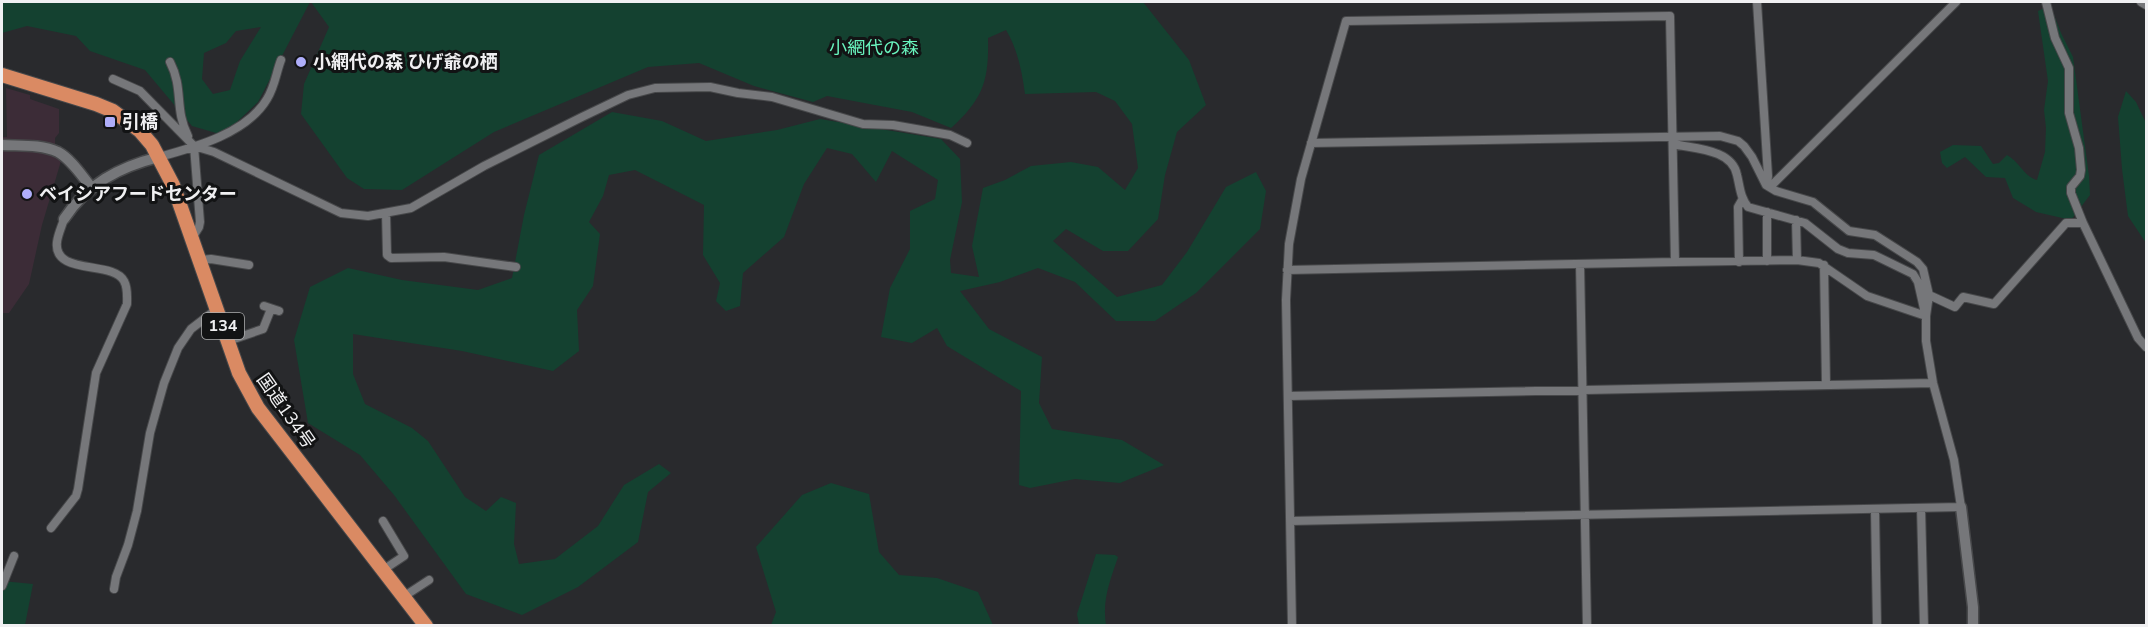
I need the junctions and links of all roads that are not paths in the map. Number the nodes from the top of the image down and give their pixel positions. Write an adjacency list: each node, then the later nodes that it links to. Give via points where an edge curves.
1 (1757, 2): 16 (street)
2 (1956, 2): 16 (street)
3 (2046, 2): 23 (street, via 2055,38 2069,68 2069,112 2081,170 2071,193)
4 (2141, 2): 5 (street)
5 (2146, 5)
6 (281, 60): 13 (street, via 276,81 258,112 235,130)
7 (170, 62): 13 (street, via 177,75 179,113)
8 (2, 75): 15 (highway, 国道134号 / 134, via 113,111 140,131)
9 (113, 79): 13 (street, via 140,91)
10 (1673, 140): 12 (street); 12 (street, via 1670,16 1346,21); 16 (street, via 1720,136 1738,141); 18 (street, via 1721,154 1731,161); 28 (street)
11 (967, 143): 20 (street, via 950,135 863,124 772,97 710,87 655,88 621,98 511,152 421,204)
12 (1311, 143): 34 (street, via 1292,220)
13 (193, 144): 15 (street); 20 (street, via 341,213); 24 (street, via 200,222)
14 (2, 145): 17 (street, via 43,147 58,153)
15 (159, 157): 17 (street, via 112,173); 24 (highway, 国道134号 / 134)
16 (1768, 186): 35 (street, via 1813,202 1849,231 1875,235 1908,255 1923,269)
17 (91, 187): 21 (street)
18 (1742, 200): 19 (street, via 1748,207); 29 (street, via 1738,207)
19 (1767, 212): 22 (street); 27 (street)
20 (386, 213): 33 (street, via 387,255 391,258 444,257)
21 (64, 219): 51 (street, via 56,243 58,254 66,261 117,274 124,280 128,293 127,304 96,373 76,496)
22 (1796, 220): 26 (street); 38 (street, via 1838,249 1874,255 1913,274)
23 (2083, 223): 35 (street, via 2067,223 1994,304 1963,297 1955,307); 40 (street, via 2138,338)
24 (192, 238): 25 (highway, 国道134号 / 134)
25 (200, 260): 31 (street); 36 (highway, 国道134号 / 134)
26 (1797, 260): 27 (street); 32 (street)
27 (1767, 261): 29 (street)
28 (1675, 262): 29 (street); 30 (street)
29 (1739, 262)
30 (1580, 264): 34 (street); 43 (street)
31 (249, 265)
32 (1824, 265): 38 (street, via 1867,296); 42 (street)
33 (516, 267)
34 (1287, 270): 44 (street)
35 (1929, 295): 38 (street)
36 (218, 309): 39 (highway, 国道134号 / 134); 56 (street, via 190,330 164,383 137,511)
37 (271, 309): 39 (street, via 263,329)
38 (1926, 316): 41 (street)
39 (228, 341): 53 (highway, 国道134号 / 134, via 239,373 258,408)
40 (2146, 347)
41 (1933, 383): 42 (street); 45 (street, via 1954,460)
42 (1826, 385): 43 (street)
43 (1583, 390): 44 (street); 48 (street)
44 (1288, 396): 50 (street)
45 (1961, 507): 46 (street); 63 (street)
46 (1921, 508): 47 (street); 62 (street)
47 (1875, 510): 48 (street); 61 (street)
48 (1585, 515): 50 (street); 60 (street)
49 (383, 521): 53 (street, via 404,556)
50 (1290, 521): 59 (street)
51 (51, 528)
52 (15, 556): 55 (street)
53 (383, 570): 57 (highway, 国道134号 / 134)
54 (429, 580): 57 (street)
55 (2, 586)
56 (114, 589)
57 (404, 597): 58 (highway, 国道134号 / 134)
58 (426, 626)
59 (1292, 626)
60 (1587, 626)
61 (1877, 626)
62 (1924, 626)
63 (1973, 626)

